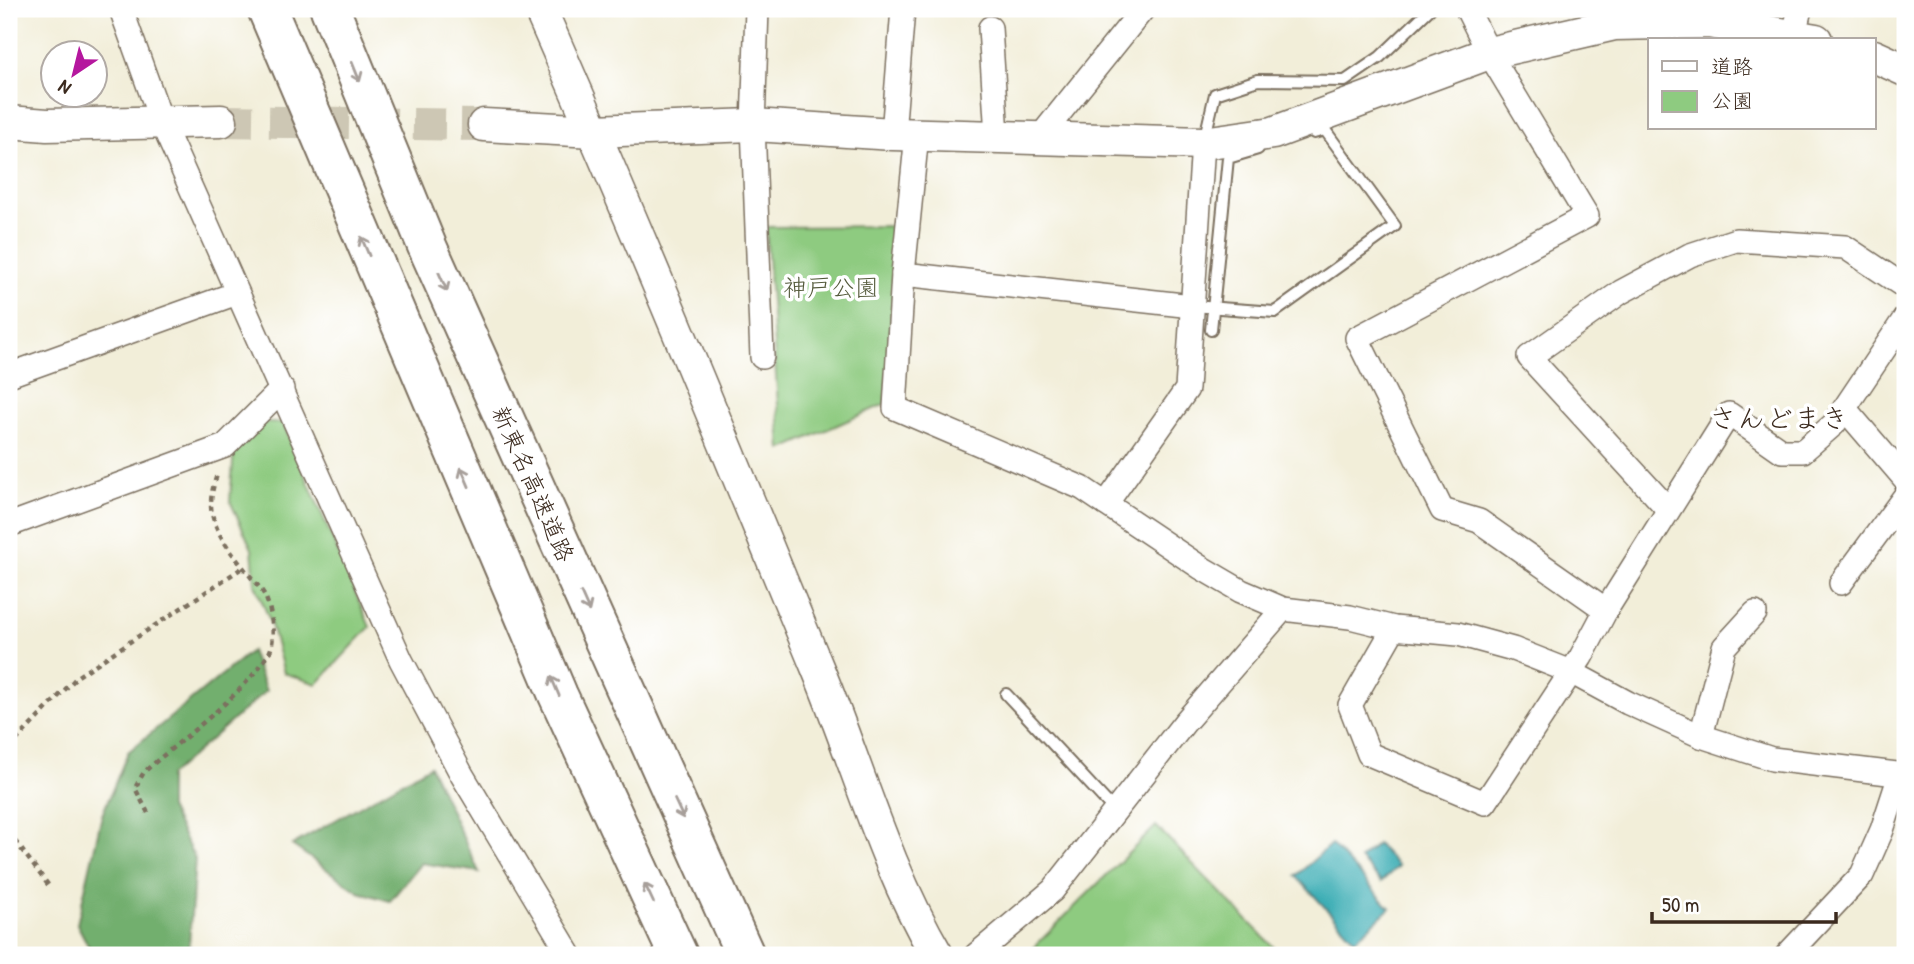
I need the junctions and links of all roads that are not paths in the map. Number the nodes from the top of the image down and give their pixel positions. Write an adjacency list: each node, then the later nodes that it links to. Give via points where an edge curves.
1 (121, 9): 17 (street)
2 (267, 9): 53 (highway, one-way to 2, via 558,695)
3 (330, 9): 54 (highway, 新東名高速道路, one-way to 54, via 427,246)
4 (540, 9): 20 (street)
5 (757, 9): 19 (street)
6 (903, 9): 21 (street)
7 (1143, 9): 23 (street)
8 (1430, 9): 26 (lane, via 1380,57 1345,81 1258,80 1215,94)
9 (1467, 9): 12 (street)
10 (990, 28): 22 (street)
11 (1803, 28): 12 (street, via 1708,22 1615,24)
12 (1489, 54): 26 (street, via 1273,133); 44 (street, via 1587,216 1357,338 1442,510 1479,520)
13 (1876, 57): 14 (street)
14 (1905, 70)
15 (221, 121): 17 (street)
16 (9, 122): 17 (street)
17 (162, 123): 29 (street)
18 (484, 125): 20 (street)
19 (753, 125): 20 (street); 21 (street); 33 (street)
20 (594, 131): 55 (street, via 823,682 889,855)
21 (905, 134): 22 (street); 27 (street)
22 (997, 135): 23 (street)
23 (1041, 136): 26 (street)
24 (1301, 137): 30 (lane, via 1325,130 1395,226 1275,312)
25 (1289, 141): 30 (lane, via 1228,158)
26 (1203, 143): 30 (street)
27 (903, 274): 30 (street); 39 (street, via 895,408 1082,488)
28 (1905, 287): 40 (street, via 1845,247 1736,240 1690,254 1621,292 1530,357)
29 (237, 293): 34 (street); 35 (street)
30 (1203, 306): 32 (lane); 39 (street, via 1187,389)
31 (1905, 318): 36 (street)
32 (1211, 330)
33 (762, 357)
34 (9, 375)
35 (282, 389): 41 (street, via 225,446); 52 (street, via 401,660)
36 (1845, 409): 37 (street); 40 (street, via 1803,451 1782,452 1729,414)
37 (1905, 480)
38 (1905, 496): 42 (street)
39 (1106, 504): 43 (street, via 1200,567)
40 (1668, 509): 44 (street)
41 (9, 525)
42 (1841, 583)
43 (1283, 609): 46 (street); 51 (street, via 1185,722)
44 (1606, 610): 47 (street)
45 (1755, 612): 49 (street, via 1724,647)
46 (1394, 628): 47 (street, via 1458,634); 47 (street, via 1350,705 1369,754 1485,803)
47 (1569, 671): 49 (street)
48 (1006, 694): 51 (lane)
49 (1701, 736): 50 (street, via 1772,759)
50 (1903, 775): 57 (street, via 1862,875)
51 (1116, 812): 56 (street, via 1053,890)
52 (570, 955)
53 (678, 955)
54 (745, 955)
55 (937, 955)
56 (976, 955)
57 (1787, 955)

